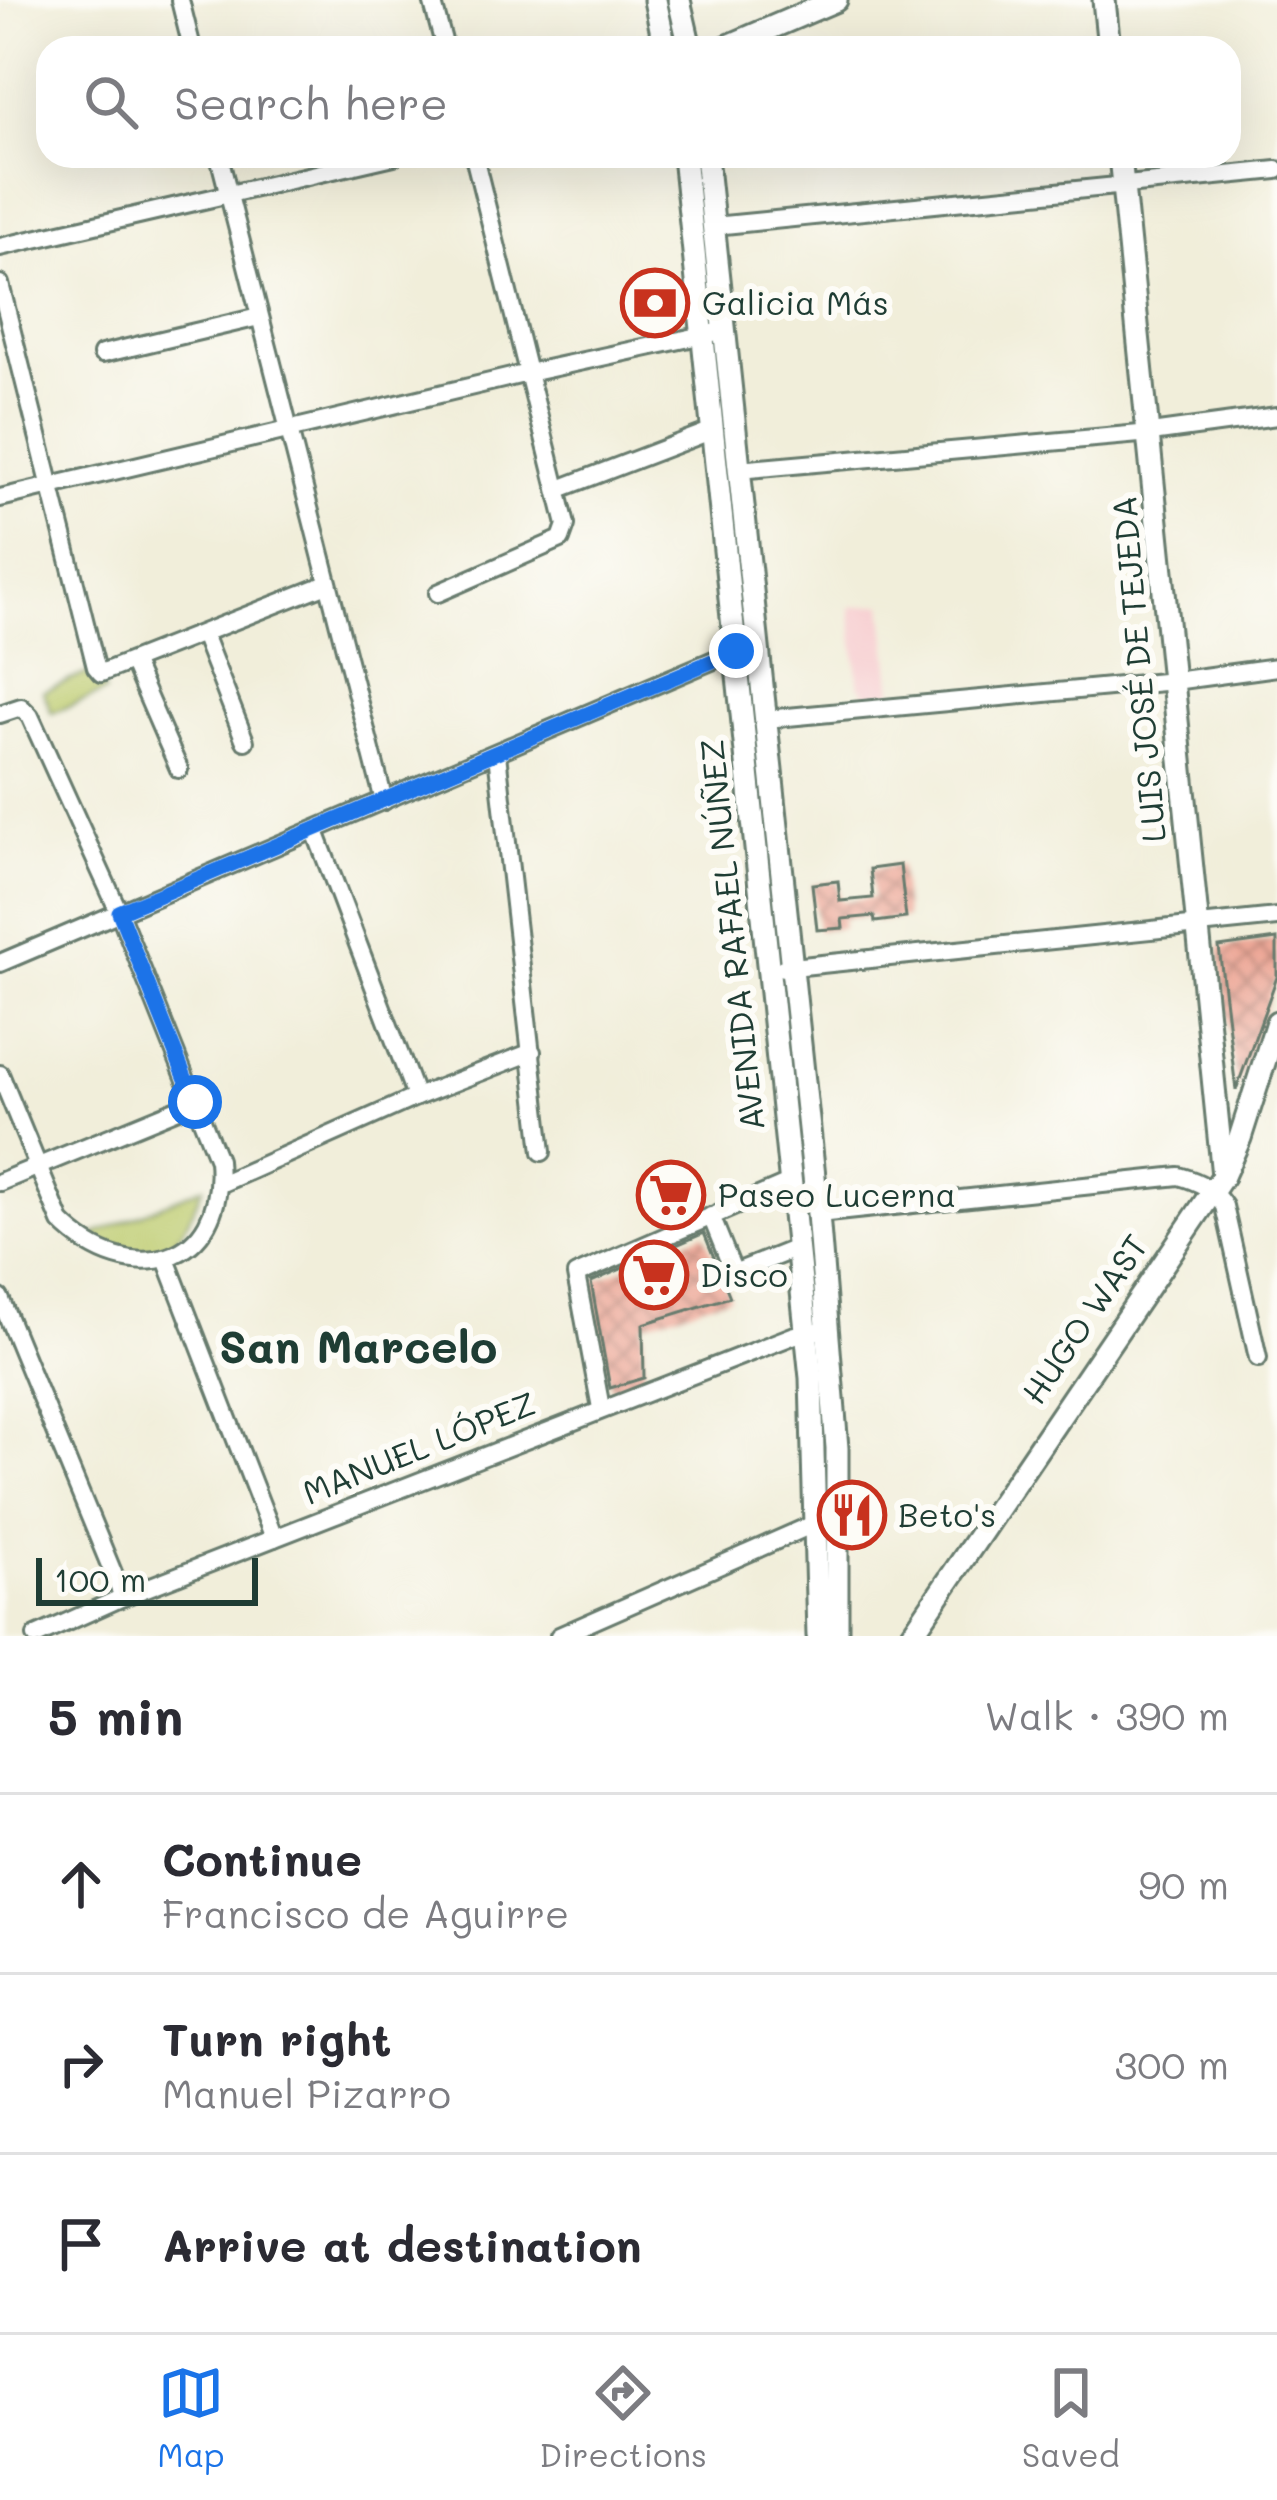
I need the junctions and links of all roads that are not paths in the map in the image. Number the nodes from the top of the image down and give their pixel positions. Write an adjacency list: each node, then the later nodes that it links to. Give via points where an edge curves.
1 (180, 0): 7 (street)
2 (432, 0): 8 (street)
3 (655, 0): 9 (main road)
4 (679, 0): 10 (main road)
5 (836, 0): 11 (main road)
6 (1104, 0): 12 (main road)
7 (189, 36)
8 (442, 36)
9 (662, 36)
10 (687, 36)
11 (752, 36)
12 (1108, 36)
13 (222, 168): 21 (street)
14 (343, 168): 21 (street)
15 (476, 168): 28 (street)
16 (686, 168): 26 (main road, AVENIDA RAFAEL NÚÑEZ)
17 (707, 168): 22 (main road, AVENIDA RAFAEL NÚÑEZ)
18 (1122, 168): 20 (main road, LUIS JOSÉ DE TEJEDA)
19 (1277, 170): 20 (street)
20 (1124, 186): 22 (street); 32 (main road, LUIS JOSÉ DE TEJEDA)
21 (229, 195): 23 (street); 25 (street)
22 (714, 226): 26 (main road, AVENIDA RAFAEL NÚÑEZ)
23 (0, 248)
24 (0, 284): 34 (street)
25 (259, 317): 27 (street); 31 (street)
26 (712, 333): 28 (street); 30 (main road, AVENIDA RAFAEL NÚÑEZ); 33 (main road, AVENIDA RAFAEL NÚÑEZ)
27 (102, 354)
28 (528, 373): 31 (street); 35 (street)
29 (1277, 416): 32 (street)
30 (713, 430): 35 (street); 40 (main road, AVENIDA RAFAEL NÚÑEZ)
31 (287, 432): 34 (street); 37 (street)
32 (1151, 433): 33 (street); 43 (main road, LUIS JOSÉ DE TEJEDA)
33 (738, 470): 45 (main road, AVENIDA RAFAEL NÚÑEZ)
34 (50, 487): 36 (street); 41 (street, via 95,667 101,673)
35 (559, 489): 38 (street, via 561,539)
36 (0, 498)
37 (327, 584): 39 (street); 49 (street)
38 (438, 593)
39 (202, 634): 41 (street); 46 (street)
40 (736, 651): 47 (street); 56 (main road, AVENIDA RAFAEL NÚÑEZ)
41 (133, 662): 48 (street)
42 (1277, 667): 43 (street)
43 (1174, 681): 45 (street); 53 (main road, LUIS JOSÉ DE TEJEDA)
44 (0, 714): 51 (street, via 21,707 30,716)
45 (766, 719): 55 (main road, AVENIDA RAFAEL NÚÑEZ)
46 (245, 741)
47 (497, 754): 49 (street); 58 (street)
48 (179, 769)
49 (384, 801): 50 (street)
50 (315, 831): 51 (street); 60 (street)
51 (119, 912): 54 (street); 61 (street)
52 (1277, 917): 53 (street)
53 (1196, 922): 55 (street); 66 (main road, LUIS JOSÉ DE TEJEDA)
54 (0, 963)
55 (793, 966): 56 (street); 68 (main road, AVENIDA RAFAEL NÚÑEZ)
56 (770, 971): 65 (main road, AVENIDA RAFAEL NÚÑEZ)
57 (1277, 1022): 66 (main road, HUGO WAST)
58 (532, 1052): 60 (street); 62 (street)
59 (0, 1074): 63 (street)
60 (416, 1097): 67 (street)
61 (195, 1102): 63 (street); 67 (street)
62 (542, 1152)
63 (37, 1166): 64 (street); 71 (street, via 61,1222 78,1239 135,1263)
64 (0, 1182)
65 (791, 1182): 69 (street); 70 (main road, AVENIDA RAFAEL NÚÑEZ)
66 (1218, 1183): 68 (street, via 1179,1176); 74 (street, LUIS JOSÉ DE TEJEDA); 83 (main road, HUGO WAST)
67 (220, 1184): 71 (street, via 208,1223)
68 (818, 1214): 73 (main road, AVENIDA RAFAEL NÚÑEZ)
69 (711, 1216): 70 (street, via 734,1273); 75 (street, via 576,1274)
70 (797, 1248): 73 (main road, AVENIDA RAFAEL NÚÑEZ)
71 (166, 1258): 77 (street)
72 (0, 1298): 78 (street)
73 (818, 1331): 75 (street, MANUEL LÓPEZ); 76 (main road, AVENIDA RAFAEL NÚÑEZ); 82 (main road, AVENIDA RAFAEL NÚÑEZ, via 837,1464)
74 (1258, 1358)
75 (601, 1408): 77 (street, MANUEL LÓPEZ)
76 (816, 1523): 80 (street); 81 (main road, AVENIDA RAFAEL NÚÑEZ)
77 (274, 1538): 78 (street, MANUEL LÓPEZ)
78 (123, 1597): 79 (street, MANUEL LÓPEZ)
79 (36, 1636)
80 (559, 1636)
81 (818, 1636)
82 (838, 1636)
83 (911, 1636)

